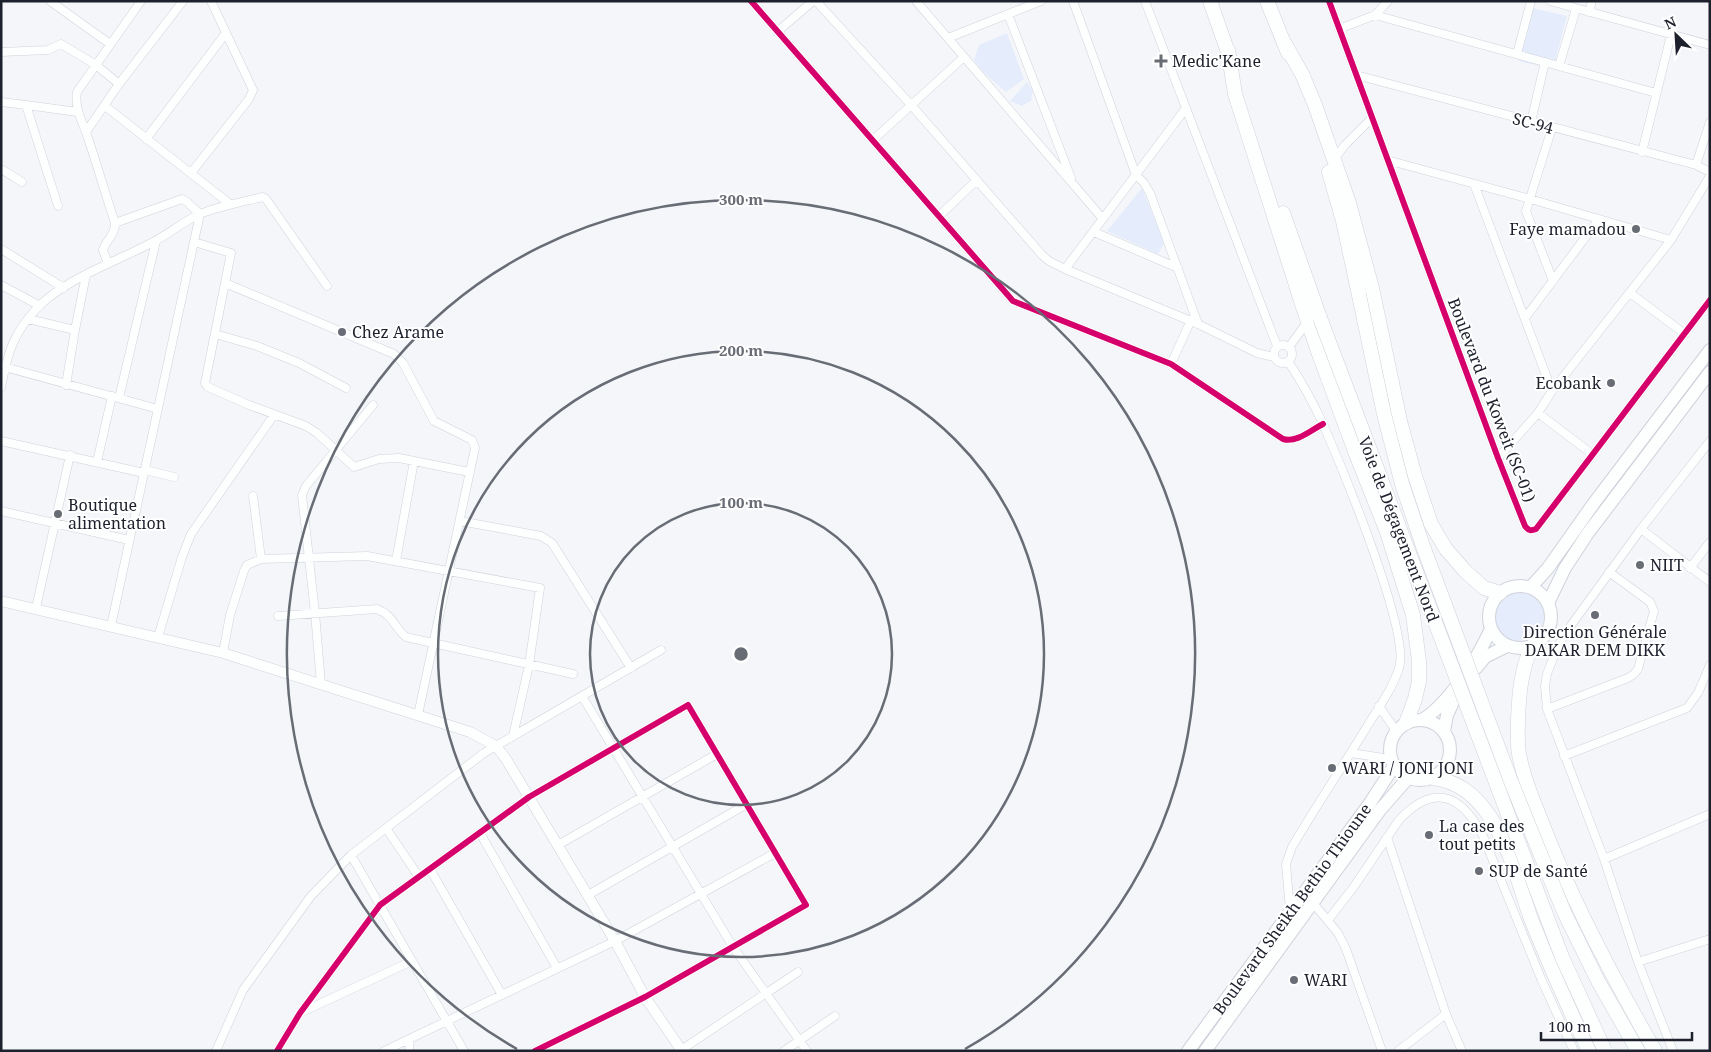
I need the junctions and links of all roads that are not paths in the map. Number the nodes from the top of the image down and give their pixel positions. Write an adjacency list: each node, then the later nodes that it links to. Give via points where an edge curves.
1 (50, 1): 27 (street)
2 (141, 1): 27 (street)
3 (183, 1): 37 (street)
4 (211, 1): 24 (street)
5 (751, 1): 23 (street)
6 (814, 1): 23 (street); 42 (street)
7 (916, 1): 26 (street)
8 (1042, 1): 20 (street)
9 (1073, 1): 59 (street)
10 (1145, 1): 43 (street)
11 (1210, 1): 92 (highway, Voie de Dégagement Nord)
12 (1267, 1): 28 (highway, Voie de Dégagement Nord)
13 (1329, 1): 22 (street, Boulevard du Koweit (SC-01))
14 (1388, 1): 21 (street)
15 (1531, 1): 31 (street)
16 (1550, 1): 18 (street)
17 (1592, 1): 19 (street)
18 (1576, 8): 19 (street); 35 (street)
19 (1589, 12): 25 (street)
20 (1008, 14): 26 (street); 63 (street)
21 (1376, 15): 22 (street); 31 (street)
22 (1339, 29): 36 (street, Boulevard du Koweit (SC-01))
23 (777, 32): 51 (street)
24 (226, 33): 50 (street); 58 (street, via 251,85 252,94)
25 (1671, 35): 29 (street); 38 (street)
26 (948, 38): 32 (street)
27 (110, 44): 34 (street)
28 (1285, 44): 53 (highway, via 1302,74); 229 (highway, Voie de Dégagement Nord, bridge, via 1326,160 1343,222 1384,414 1426,557 1560,902 1598,981)
29 (1710, 45)
30 (1, 52): 34 (street, via 48,50 61,44)
31 (1517, 54): 33 (street)
32 (964, 57): 42 (street); 63 (street)
33 (1545, 62): 35 (street); 46 (street)
34 (96, 65): 37 (street); 44 (street, via 77,92)
35 (1560, 66): 38 (street)
36 (1356, 76): 45 (street, Boulevard du Koweit (SC-01)); 46 (street, SC-94)
37 (120, 84): 41 (street)
38 (1656, 93): 52 (street)
39 (1, 102): 40 (street)
40 (26, 106): 44 (street); 67 (street)
41 (105, 106): 49 (street); 50 (street)
42 (912, 106): 51 (street); 61 (street)
43 (1186, 108): 59 (street); 97 (street)
44 (78, 112): 49 (street)
45 (1371, 119): 53 (street); 54 (street, Boulevard du Koweit (SC-01))
46 (1531, 122): 48 (street, SC-94)
47 (1710, 122): 55 (street)
48 (1552, 128): 52 (street, SC-94); 65 (street)
49 (86, 132): 72 (street)
50 (146, 139): 58 (street)
51 (873, 140): 69 (street)
52 (1642, 152): 55 (street, SC-94)
53 (1334, 159): 141 (highway, via 1360,240 1400,421 1431,524 1465,571 1484,588)
54 (1387, 160): 64 (street); 120 (street, Boulevard du Koweit (SC-01))
55 (1696, 165): 57 (street, SC-94)
56 (1, 169): 62 (street)
57 (1710, 172)
58 (191, 173): 66 (street)
59 (1136, 175): 70 (street); 79 (street, via 1150,193)
60 (1710, 176): 74 (street)
61 (977, 180): 69 (street); 80 (street, via 1042,255)
62 (22, 182)
63 (1074, 184): 70 (street)
64 (1474, 184): 65 (street); 90 (street)
65 (1530, 199): 71 (street); 82 (street, via 1526,214)
66 (230, 204): 68 (street); 85 (street, via 266,199)
67 (58, 206)
68 (200, 214): 72 (street, via 182,199); 75 (street); 76 (street)
69 (939, 216): 102 (street, via 1012,301)
70 (1103, 219): 73 (street)
71 (1599, 219): 74 (street); 82 (street)
72 (115, 223): 78 (street, via 116,228 103,250)
73 (1094, 232): 79 (street); 80 (street)
74 (1671, 240): 87 (street)
75 (156, 241): 78 (street); 109 (street)
76 (194, 242): 83 (street, via 231,253); 111 (street)
77 (1, 249): 86 (street)
78 (108, 264): 81 (street)
79 (1178, 268): 93 (street)
80 (1065, 269): 93 (street)
81 (86, 275): 86 (street); 94 (street)
82 (1553, 281): 90 (street)
83 (225, 283): 95 (street); 124 (street, via 388,351 400,359 434,421 475,444)
84 (1, 286): 89 (street)
85 (327, 286)
86 (64, 288): 89 (street)
87 (1630, 293): 96 (street); 108 (street)
88 (1710, 300): 96 (street, Boulevard du Koweit (SC-01))
89 (40, 306): 91 (street)
90 (1525, 318): 108 (street)
91 (28, 320): 94 (street); 103 (street, via 12,343)
92 (1314, 320): 98 (street); 165 (highway, via 1356,454 1387,532 1413,615 1419,681 1415,699); 228 (highway, Voie de Dégagement Nord, bridge, via 1554,935)
93 (1194, 322): 100 (street, via 1257,353); 102 (street)
94 (75, 330): 105 (street)
95 (215, 334): 107 (street, via 299,362); 113 (street, via 205,383)
96 (1684, 334): 118 (street, Boulevard du Koweit (SC-01))
97 (1277, 346): 98 (street); 100 (street)
98 (1289, 346): 101 (street, via 1292,354)
99 (1710, 350): 140 (main road)
100 (1274, 357): 101 (street, via 1280,362)
101 (1288, 361): 114 (street)
102 (1171, 364): 114 (street, via 1283,439 1295,439)
103 (3, 367): 105 (street); 106 (street)
104 (1710, 372): 143 (main road, via 1573,554)
105 (66, 384): 109 (street)
106 (1, 387)
107 (346, 388)
108 (1552, 391): 112 (street)
109 (116, 397): 111 (street); 122 (street)
110 (373, 405): 117 (street)
111 (158, 409): 123 (street)
112 (1538, 413): 118 (street); 120 (street)
113 (274, 415): 117 (street, via 312,429); 149 (street, via 191,534)
114 (1323, 424): 161 (street, via 1384,582 1397,629 1400,667)
115 (1, 441): 119 (street)
116 (1710, 441): 130 (street)
117 (335, 450): 121 (street, via 354,467 389,458); 133 (street, via 302,495)
118 (1592, 454): 120 (street, Boulevard du Koweit (SC-01), via 1532,531 1525,526)
119 (70, 455): 122 (street); 129 (street)
120 (1498, 458)
121 (414, 460): 124 (street); 135 (street)
122 (97, 462): 123 (street)
123 (144, 472): 125 (street); 131 (street)
124 (469, 472): 128 (street)
125 (174, 477)
126 (253, 496): 134 (street)
127 (1, 511): 129 (street)
128 (460, 521): 137 (street); 157 (street, via 540,536 552,543)
129 (55, 523): 131 (street); 144 (street)
130 (1641, 528): 136 (street); 138 (street)
131 (130, 540): 147 (street)
132 (1710, 542): 136 (street)
133 (309, 558): 134 (street); 135 (street, via 367,556); 145 (street)
134 (261, 559): 154 (street, via 248,565 244,571 230,615)
135 (396, 561): 137 (street)
136 (1690, 568): 139 (street)
137 (450, 571): 150 (street); 155 (street, via 540,588)
138 (1609, 572): 162 (street, via 1557,648 1545,686); 162 (street, via 1653,606 1638,669 1628,678)
139 (1710, 582)
140 (1531, 587): 141 (main road, via 1509,587); 143 (main road)
141 (1500, 593): 148 (main road, via 1490,606)
142 (1, 601): 144 (street)
143 (1548, 602): 152 (main road, via 1550,628 1540,642)
144 (36, 608): 147 (street)
145 (315, 613): 146 (street); 150 (street, via 377,609 390,616 406,636); 159 (street)
146 (278, 616)
147 (111, 626): 149 (street)
148 (1491, 629): 151 (main road); 164 (main road, via 1449,696)
149 (158, 637): 154 (street)
150 (434, 644): 155 (street); 163 (street)
151 (1507, 646): 152 (main road); 166 (main road, via 1485,657 1478,665 1453,700)
152 (1532, 646): 230 (highway, via 1523,669 1518,701 1519,752 1526,781 1583,917)
153 (661, 650): 157 (street)
154 (223, 653): 159 (street)
155 (529, 665): 158 (street); 167 (street)
156 (1710, 665): 172 (street, via 1698,693 1687,708)
157 (631, 668): 160 (street)
158 (573, 674)
159 (321, 684): 163 (street)
160 (582, 696): 167 (street); 169 (street)
161 (1380, 706): 165 (street); 170 (street)
162 (1547, 709): 172 (street)
163 (418, 715): 168 (street, via 470,732)
164 (1422, 720): 165 (main road); 166 (main road, via 1430,721)
165 (1401, 727): 173 (main road, via 1390,744)
166 (1444, 732): 175 (main road, via 1450,754 1445,768)
167 (513, 736): 168 (street)
168 (496, 746): 177 (street); 180 (street)
169 (614, 748): 171 (street, via 688,705); 176 (street); 177 (street)
170 (1351, 753): 173 (street); 194 (street, via 1292,847 1286,864)
171 (716, 754): 176 (street); 178 (street)
172 (1564, 756): 187 (street)
173 (1392, 763): 174 (main road, via 1400,774); 194 (main road, Boulevard Sheikh Bethio Thioune, via 1370,803)
174 (1408, 778): 175 (main road, via 1420,781); 192 (main road, Boulevard Sheikh Bethio Thioune, via 1380,810)
175 (1432, 778): 227 (highway, via 1451,782 1469,792 1490,816 1553,972)
176 (642, 796): 183 (street); 184 (street)
177 (529, 797): 181 (street); 183 (street)
178 (746, 804): 184 (street); 185 (street)
179 (1710, 814): 187 (street)
180 (386, 828): 186 (street); 189 (street)
181 (480, 833): 188 (street); 201 (street)
182 (1387, 837): 195 (street); 207 (street); 226 (street, via 1417,803 1443,798 1454,800 1465,808 1483,836)
183 (558, 845): 191 (street)
184 (673, 846): 190 (street); 191 (street)
185 (775, 852): 190 (street); 198 (street, via 806,905)
186 (351, 855): 193 (street); 213 (street, via 311,896 243,990)
187 (1604, 859): 200 (street)
188 (430, 869): 189 (street); 204 (street)
189 (419, 876): 193 (street)
190 (701, 894): 197 (street); 198 (street)
191 (588, 895): 197 (street)
192 (1313, 904): 195 (street); 222 (main road, Boulevard Sheikh Bethio Thioune)
193 (380, 905): 199 (street); 206 (street)
194 (1291, 912): 221 (main road, Boulevard Sheikh Bethio Thioune)
195 (1328, 920): 223 (street, via 1346,949)
196 (1710, 939): 200 (street)
197 (616, 941): 201 (street); 205 (street)
198 (733, 947): 203 (street); 205 (street)
199 (412, 961): 206 (street); 209 (street)
200 (1638, 962): 231 (street)
201 (557, 968): 204 (street)
202 (798, 972): 203 (street)
203 (766, 993): 211 (street); 212 (street)
204 (502, 995): 209 (street)
205 (645, 997): 212 (street); 218 (street)
206 (300, 1013): 214 (street)
207 (1446, 1014): 224 (street); 225 (street)
208 (835, 1016): 211 (street)
209 (447, 1021): 210 (street); 217 (street)
210 (410, 1039): 215 (street); 216 (street)
211 (800, 1040): 219 (street); 220 (street)
212 (681, 1050)
213 (216, 1051)
214 (277, 1051)
215 (384, 1051)
216 (409, 1051)
217 (464, 1051)
218 (535, 1051)
219 (784, 1051)
220 (807, 1051)
221 (1188, 1051)
222 (1204, 1051)
223 (1382, 1051)
224 (1398, 1051)
225 (1462, 1051)
226 (1574, 1051)
227 (1589, 1051)
228 (1605, 1051)
229 (1638, 1051)
230 (1655, 1051)
231 (1673, 1051)

